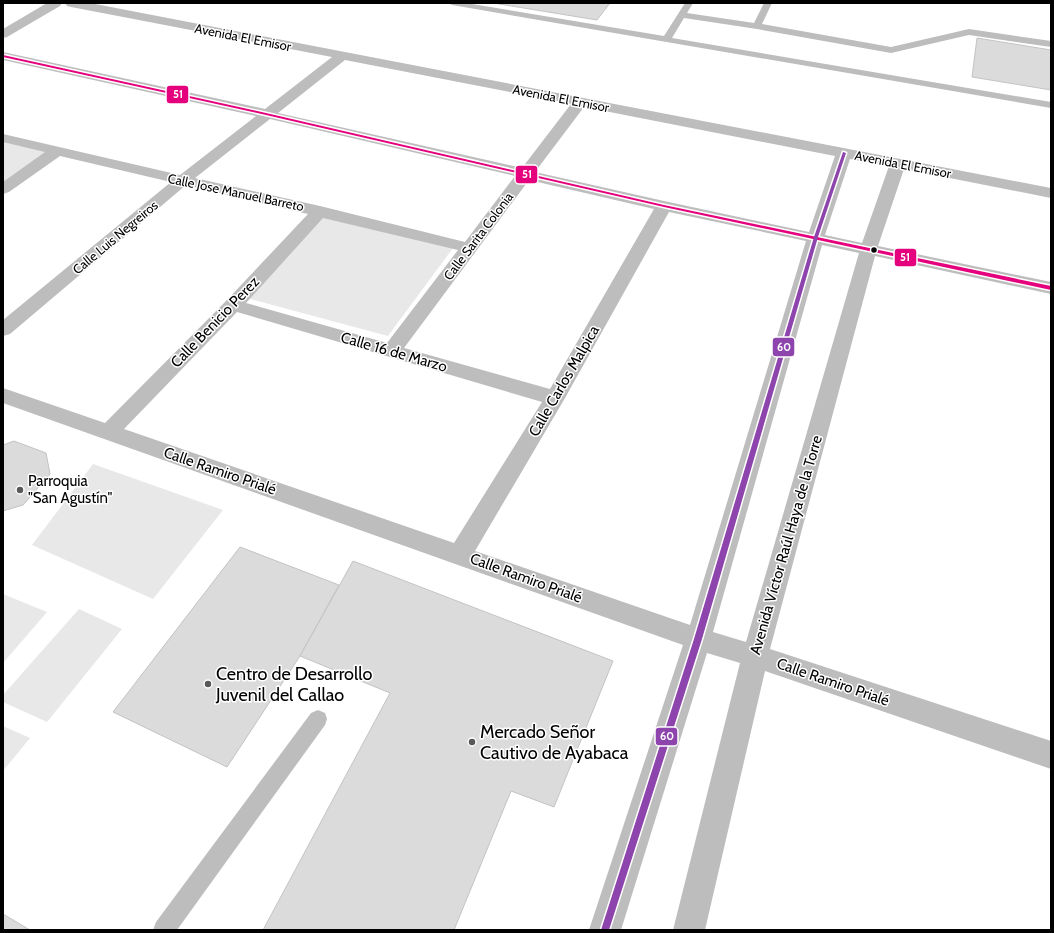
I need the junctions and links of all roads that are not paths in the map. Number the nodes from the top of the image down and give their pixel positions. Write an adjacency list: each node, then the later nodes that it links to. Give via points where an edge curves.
1 (56, 3): 8 (street)
2 (71, 3): 12 (street, Avenida El Emisor)
3 (452, 3): 9 (lane)
4 (689, 3): 6 (lane)
5 (768, 3): 7 (lane)
6 (681, 15): 7 (lane); 9 (lane)
7 (757, 26): 10 (lane, via 891,50 969,32)
8 (3, 34)
9 (666, 40): 14 (lane)
10 (1051, 44)
11 (3, 56): 15 (street)
12 (342, 56): 13 (street, Avenida El Emisor); 15 (street, Calle Luis Negreiros)
13 (580, 101): 18 (street, Avenida El Emisor); 20 (street, Calle Sarita Colonia)
14 (1051, 105)
15 (266, 114): 20 (street); 21 (street, Calle Luis Negreiros)
16 (3, 138): 17 (street, Calle Jose Manuel Barreto)
17 (57, 151): 21 (street, Calle Jose Manuel Barreto); 22 (street)
18 (844, 153): 19 (street, Avenida El Emisor); 26 (street)
19 (898, 164): 23 (street, Avenida El Emisor); 28 (street, Avenida Víctor Raúl Haya de la Torre)
20 (525, 174): 24 (street); 27 (street, Calle Sarita Colonia)
21 (182, 181): 25 (street, Calle Jose Manuel Barreto); 31 (street, Calle Luis Negreiros)
22 (3, 189)
23 (1051, 193)
24 (664, 206): 26 (street); 34 (street, Calle Carlos Malpica)
25 (320, 211): 27 (street, Calle Jose Manuel Barreto); 30 (street, Calle Benicio Perez)
26 (816, 237): 28 (street); 37 (street)
27 (469, 248): 32 (street, Calle Sarita Colonia)
28 (868, 250): 29 (street); 38 (street, Avenida Víctor Raúl Haya de la Torre)
29 (1051, 288)
30 (233, 305): 32 (street, Calle 16 de Marzo); 35 (street, Calle Benicio Perez)
31 (3, 330)
32 (391, 351): 34 (street, Calle 16 de Marzo)
33 (3, 395): 35 (street, Calle Ramiro Prialé)
34 (555, 398): 36 (street, Calle Carlos Malpica)
35 (109, 432): 36 (street, Calle Ramiro Prialé)
36 (460, 555): 37 (street, Calle Ramiro Prialé)
37 (698, 639): 38 (street, Calle Ramiro Prialé); 42 (street)
38 (755, 656): 40 (street, Calle Ramiro Prialé); 43 (street, Avenida Víctor Raúl Haya de la Torre)
39 (318, 719): 41 (lane)
40 (1051, 755)
41 (164, 930)
42 (605, 930)
43 (689, 930)

